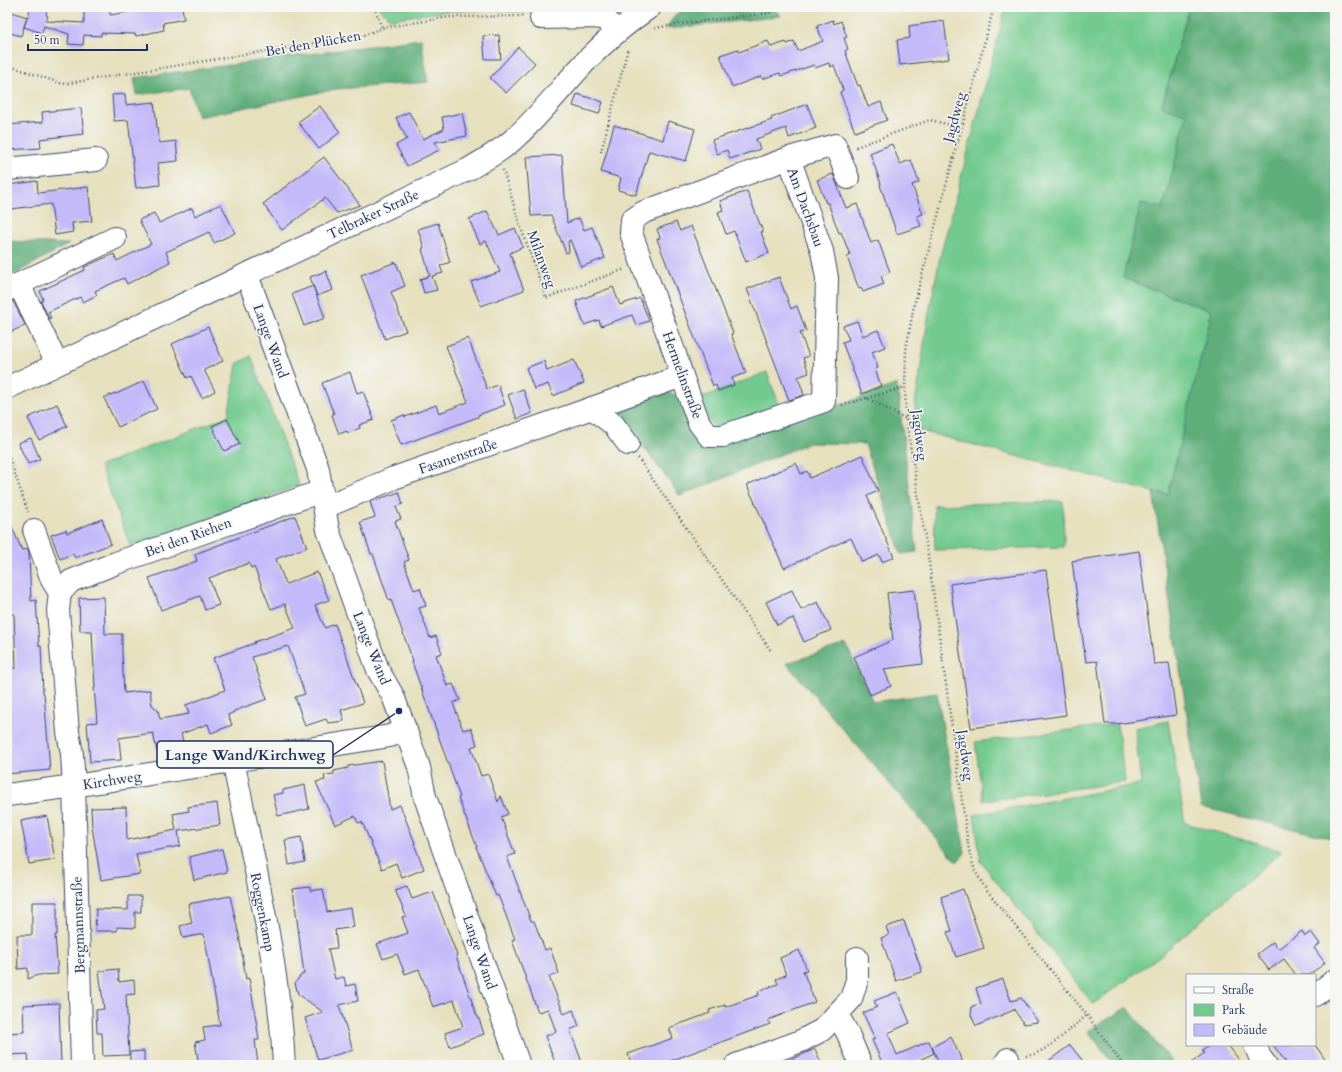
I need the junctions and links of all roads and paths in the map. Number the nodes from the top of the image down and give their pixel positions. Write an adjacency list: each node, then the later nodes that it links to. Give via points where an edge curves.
1 (374, 7): 6 (path)
2 (650, 7): 8 (street, Telbraker Straße)
3 (774, 7): 7 (path, via 770,13)
4 (994, 7): 10 (path, Jagdweg)
5 (541, 18): 6 (path, Bei den Plücken, via 449,17); 8 (street, via 606,19)
6 (382, 28): 9 (path, Bei den Plücken, via 365,35 63,84)
7 (654, 28)
8 (623, 37): 11 (path); 13 (street, Telbraker Straße, via 589,58 517,137)
9 (7, 65)
10 (961, 128): 12 (path, via 930,120); 25 (path, Jagdweg, via 914,305 906,350)
11 (601, 152)
12 (839, 154): 14 (street, via 835,145); 17 (street)
13 (493, 155): 20 (path, Milanweg, via 501,165 546,298); 21 (street, Telbraker Straße, via 467,170)
14 (789, 158): 18 (street, Am Dachsbau, via 644,212); 28 (street, Am Dachsbau, via 822,251 827,278)
15 (96, 160): 16 (street)
16 (7, 169)
17 (848, 178)
18 (632, 220): 20 (street, Hermelinstraße, via 631,233)
19 (115, 238): 22 (street)
20 (642, 263): 24 (street, Hermelinstraße)
21 (245, 275): 23 (street, Telbraker Straße); 33 (street, Lange Wand, via 318,469)
22 (13, 287): 23 (street)
23 (57, 364): 26 (street, Telbraker Straße)
24 (682, 376): 28 (street, Hermelinstraße, via 699,423 709,436 723,436); 29 (street, Fasanenstraße)
25 (905, 387): 27 (path); 30 (path, Jagdweg)
26 (7, 388)
27 (867, 398): 28 (path, via 828,409); 30 (path)
28 (824, 400)
29 (592, 408): 31 (street, via 614,424); 33 (street, Fasanenstraße, via 394,478)
30 (906, 419): 45 (path, Jagdweg, via 929,562 969,851 975,871 987,891)
31 (628, 444): 36 (path)
32 (7, 451): 34 (path)
33 (323, 499): 35 (street, Bei den Riehen, via 145,553 70,581); 37 (street, Lange Wand, via 328,530 378,670 393,696)
34 (34, 530): 35 (street, via 52,580)
35 (60, 592): 39 (street, via 58,610)
36 (771, 650)
37 (406, 730): 38 (street, Kirchweg, via 390,736); 50 (street, Lange Wand, via 419,767 425,796)
38 (233, 760): 39 (street, Kirchweg); 49 (street, Roggenkamp, via 277,985)
39 (74, 786): 40 (street, Kirchweg); 48 (street, Bergmannstraße)
40 (7, 795)
41 (857, 958): 44 (street, via 857,980 851,999)
42 (1335, 980): 43 (street)
43 (1316, 994)
44 (837, 1014): 51 (street, via 822,1030 801,1041); 52 (street)
45 (1087, 1015): 47 (path, via 1035,1055); 53 (path, Jagdweg)
46 (1255, 1046): 54 (street)
47 (1006, 1062)
48 (82, 1065)
49 (284, 1065)
50 (519, 1065)
51 (736, 1065)
52 (861, 1065)
53 (1123, 1065)
54 (1266, 1065)

